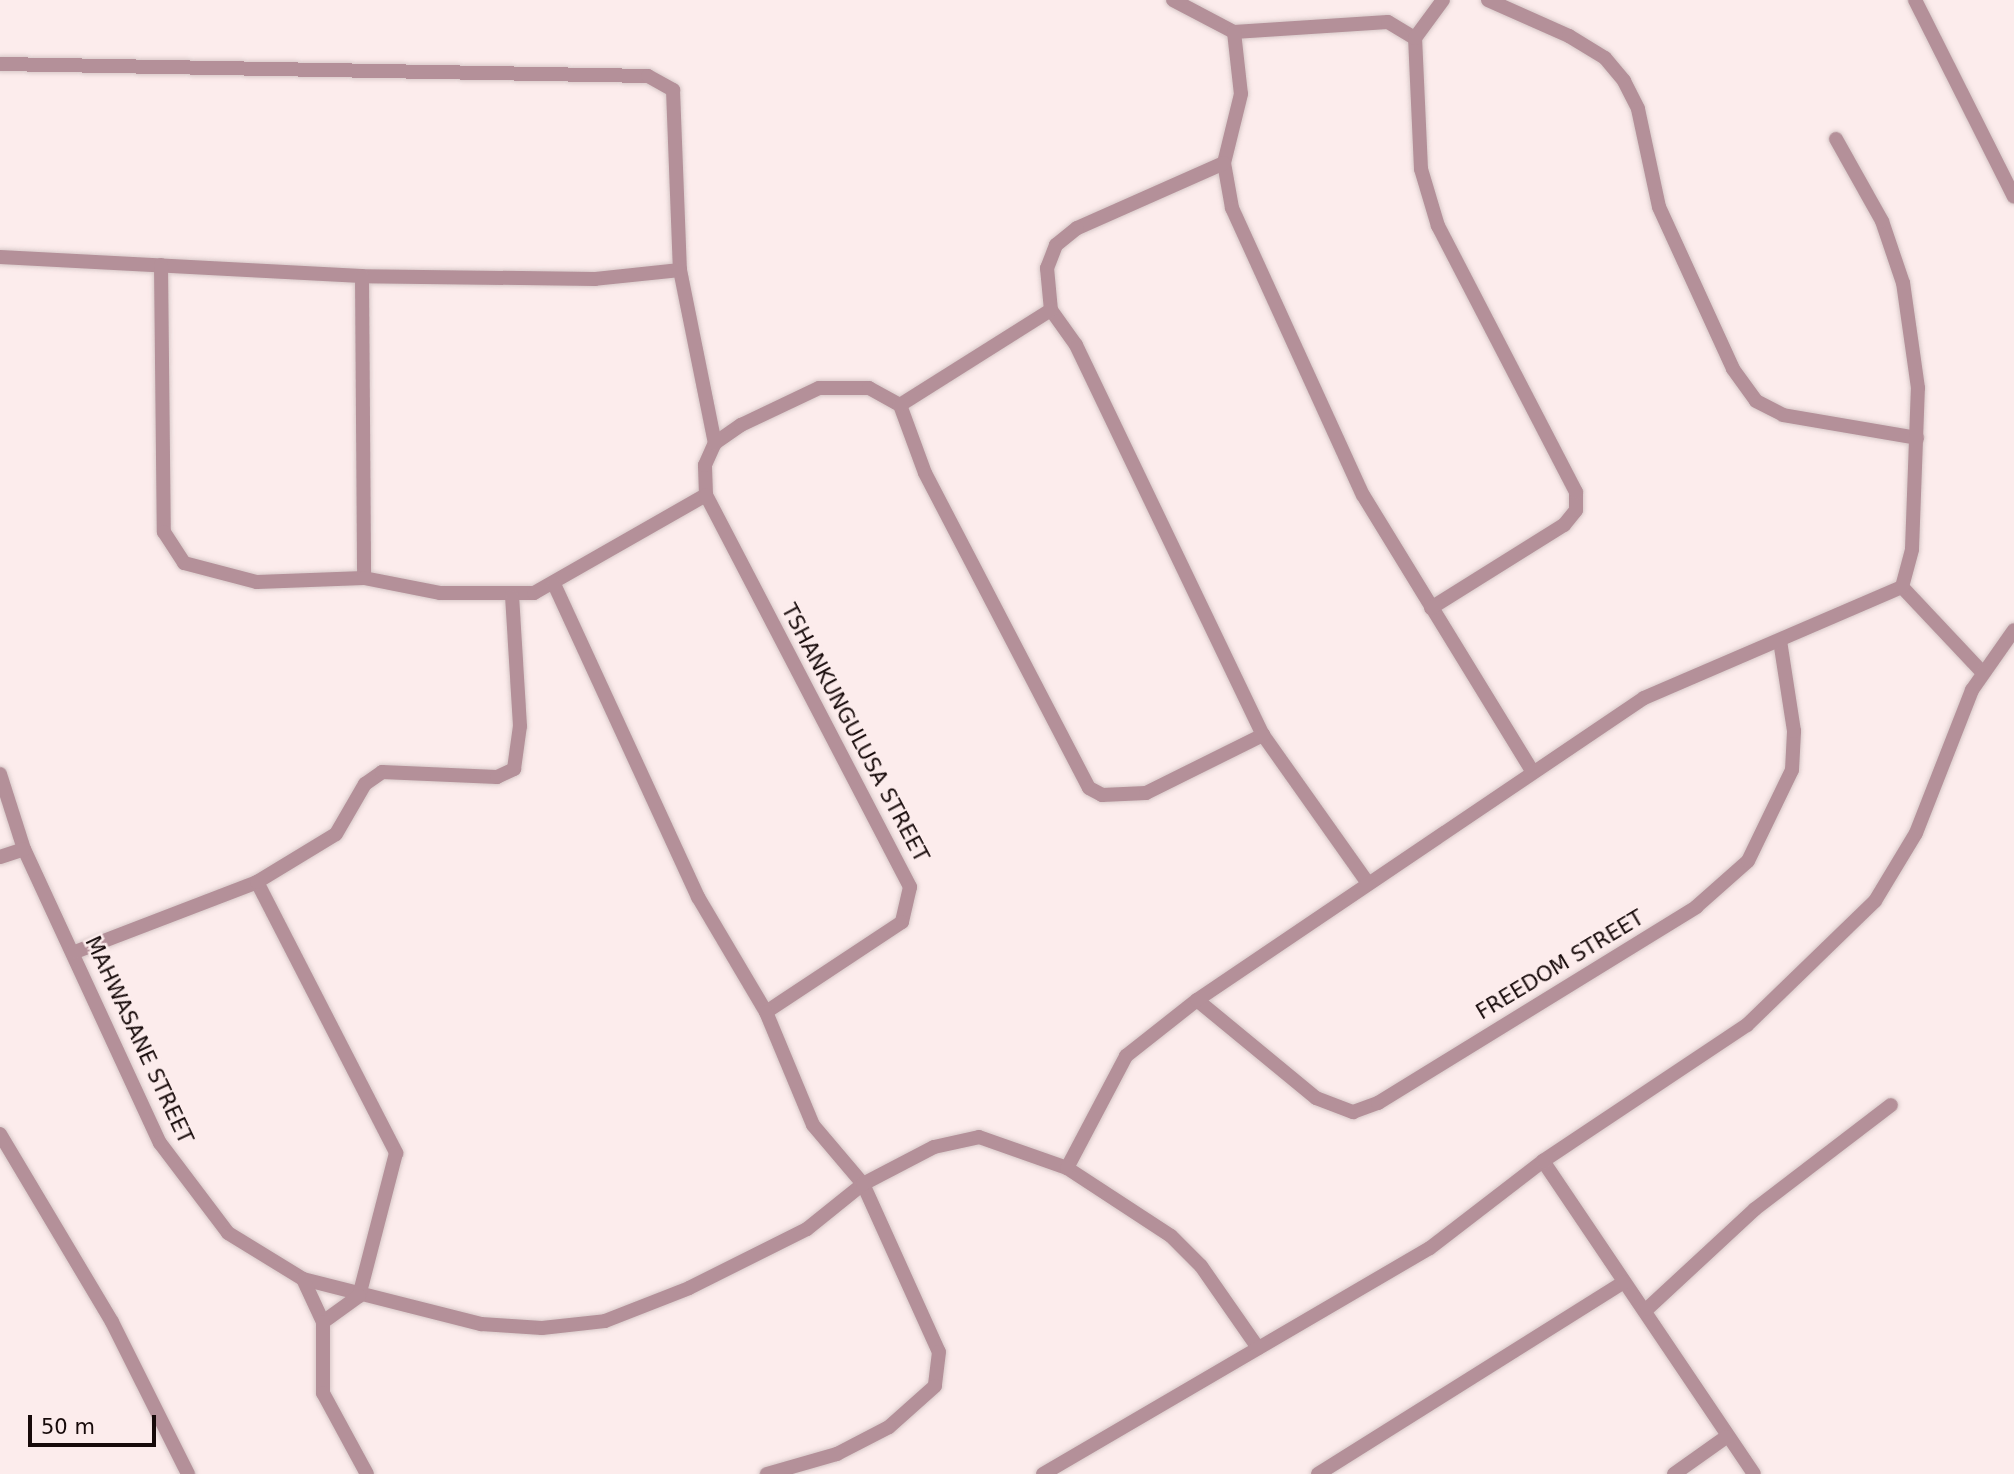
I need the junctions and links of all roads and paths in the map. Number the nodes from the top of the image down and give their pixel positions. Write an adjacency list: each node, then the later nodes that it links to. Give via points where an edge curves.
1 (1173, 0): 5 (street)
2 (1443, 0): 6 (street)
3 (1488, 0): 17 (street, via 1569,36 1605,58 1624,81 1638,109 1659,207 1733,369 1756,401 1783,415)
4 (1916, 0): 10 (street)
5 (1234, 32): 6 (street, via 1388,22); 9 (street, via 1241,94)
6 (1415, 38): 24 (street, via 1421,169 1438,226 1576,492 1576,510 1564,526)
7 (0, 64): 13 (street, via 649,76 673,90)
8 (1836, 139): 17 (street, via 1882,221 1903,283 1918,388)
9 (1224, 163): 15 (street, via 1077,228 1056,245 1047,268); 24 (street, via 1232,208 1325,418)
10 (2014, 197)
11 (0, 257): 12 (street)
12 (161, 265): 14 (street); 20 (street, via 164,532 184,563 257,582)
13 (680, 270): 14 (street, via 595,279); 18 (street)
14 (362, 276): 20 (street)
15 (1051, 310): 16 (street); 28 (street, via 1076,345)
16 (900, 405): 18 (street, via 869,388 820,388); 28 (street, via 925,473 1089,788 1102,796 1146,793)
17 (1917, 438): 22 (street, via 1912,550)
18 (715, 443): 19 (street, via 705,465)
19 (706, 495): 21 (street); 37 (street, TSHANKUNGULUSA STREET, via 904,864 910,887 902,922)
20 (365, 578): 23 (street, via 440,593)
21 (554, 584): 23 (street); 37 (street, via 698,897)
22 (1902, 587): 26 (street); 27 (street)
23 (512, 597): 33 (street, via 520,726 514,769 496,777 382,772 365,784 336,834)
24 (1431, 608): 29 (street)
25 (2014, 630): 27 (street)
26 (1780, 640): 29 (street, via 1644,698); 36 (street, FREEDOM STREET, via 1794,731 1792,770 1748,861 1696,907 1378,1103 1353,1112 1316,1098)
27 (1983, 673): 40 (street, via 1947,739 1916,833 1875,901 1747,1025)
28 (1264, 735): 34 (street)
29 (1532, 771): 34 (street)
30 (0, 774): 31 (street, MAHWASANE STREET)
31 (24, 849): 32 (street); 35 (street, MAHWASANE STREET)
32 (0, 857)
33 (257, 882): 35 (street); 45 (street, via 396,1153)
34 (1367, 882): 36 (street)
35 (75, 951): 43 (street, MAHWASANE STREET, via 160,1143 207,1213 261,1256)
36 (1197, 1000): 41 (street, via 1126,1056)
37 (765, 1012): 42 (street, via 813,1125)
38 (1891, 1105): 46 (street, via 1755,1209)
39 (0, 1135): 50 (street, via 112,1322)
40 (1542, 1161): 44 (street); 48 (street, via 1430,1248)
41 (1067, 1168): 42 (street, MAHWASANE STREET, via 979,1137 952,1138); 48 (street, MAHWASANE STREET, via 1171,1236 1201,1266)
42 (863, 1184): 45 (street, MAHWASANE STREET, via 807,1229 689,1289 605,1321 542,1328 481,1324); 52 (street, via 939,1352 935,1386 889,1427 837,1454)
43 (303, 1279): 45 (street, MAHWASANE STREET); 47 (street)
44 (1624, 1282): 46 (street); 54 (street)
45 (359, 1296): 47 (street)
46 (1647, 1310): 49 (street)
47 (323, 1322): 51 (street, via 323,1393)
48 (1258, 1348): 53 (street)
49 (1726, 1437): 55 (street); 56 (street)
50 (188, 1474)
51 (367, 1474)
52 (767, 1474)
53 (1043, 1474)
54 (1318, 1474)
55 (1674, 1474)
56 (1754, 1474)

